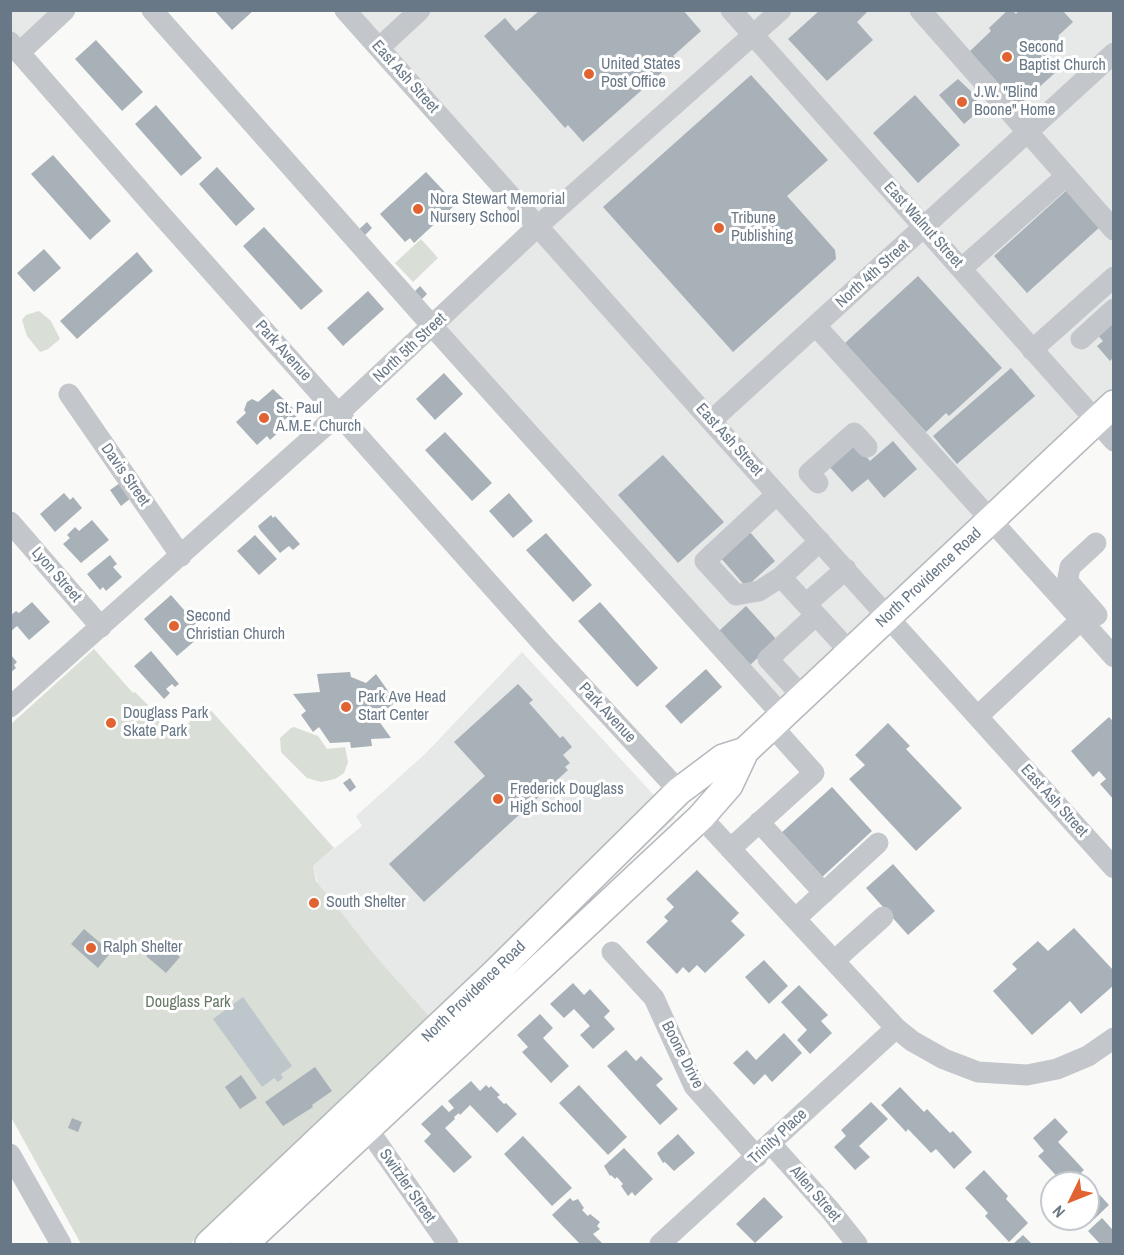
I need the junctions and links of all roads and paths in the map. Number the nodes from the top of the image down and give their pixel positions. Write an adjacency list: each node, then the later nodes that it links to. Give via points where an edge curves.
1 (65, 10): 9 (street)
2 (152, 10): 21 (street)
3 (345, 10): 10 (street, East Ash Street)
4 (420, 10): 10 (street)
5 (731, 10): 8 (street, East Walnut Street)
6 (781, 10): 8 (street, North 5th Street)
7 (920, 10): 12 (street)
8 (753, 36): 14 (street, North 5th Street); 15 (street, East Walnut Street)
9 (15, 47): 26 (street, Park Avenue)
10 (379, 48): 14 (street, East Ash Street)
11 (1113, 53): 12 (street, North 4th Street)
12 (1026, 132): 13 (street); 15 (street, North 4th Street)
13 (1066, 176): 16 (street); 17 (street)
14 (538, 226): 21 (street, North 5th Street); 27 (street, East Ash Street)
15 (924, 227): 17 (street, East Walnut Street); 20 (street, North 4th Street)
16 (1113, 230)
17 (961, 269): 23 (street, East Walnut Street)
18 (1113, 277): 23 (street)
19 (1113, 309): 22 (street)
20 (816, 326): 27 (street, North 4th Street); 32 (street)
21 (433, 327): 26 (street, North 5th Street); 48 (street)
22 (1081, 339)
23 (1032, 350): 25 (street, East Walnut Street)
24 (69, 394): 36 (street, Davis Street)
25 (1104, 412): 28 (street, East Walnut Street); 32 (main road, North Providence Road)
26 (340, 413): 36 (street, North 5th Street); 50 (street, Park Avenue, via 544,645)
27 (711, 421): 31 (street, East Ash Street)
28 (1113, 441)
29 (867, 447): 30 (street, via 854,433 809,473)
30 (818, 483)
31 (777, 494): 34 (street, East Ash Street); 38 (street, via 705,561 736,595 759,591)
32 (991, 519): 40 (main road, North Providence Road); 41 (street)
33 (10, 522): 42 (street, Lyon Street)
34 (820, 541): 37 (street, East Ash Street); 38 (street)
35 (1096, 543): 41 (street, via 1070,567 1068,578)
36 (181, 556): 42 (street, North 5th Street)
37 (846, 569): 39 (street); 40 (street, East Ash Street)
38 (781, 577): 39 (street)
39 (811, 610): 43 (street); 45 (street, via 768,659)
40 (889, 616): 43 (main road, North Providence Road); 47 (street, East Ash Street)
41 (1089, 618): 44 (street); 47 (street)
42 (101, 627): 46 (street, North 5th Street)
43 (850, 652): 45 (main road, North Providence Road)
44 (1113, 657)
45 (803, 697): 48 (main road, North Providence Road)
46 (10, 707)
47 (978, 716): 55 (street, East Ash Street)
48 (777, 721): 49 (main road, North Providence Road); 52 (street, via 814,773)
49 (734, 755): 50 (main road, North Providence Road); 51 (main road, North Providence Road, via 729,785)
50 (679, 791): 56 (main road, via 684,805 674,826); 68 (main road, North Providence Road, via 495,973)
51 (700, 817): 54 (street); 56 (main road, North Providence Road)
52 (759, 822): 54 (street); 57 (street)
53 (878, 843): 57 (street)
54 (730, 849): 59 (street)
55 (1113, 868)
56 (637, 876): 64 (main road, North Providence Road)
57 (824, 893): 59 (street)
58 (883, 917): 61 (street)
59 (795, 919): 61 (street)
60 (612, 952): 65 (street, Boone Drive, via 654,998 694,1086)
61 (834, 961): 62 (street)
62 (896, 1028): 63 (street, via 944,1059 978,1072 1027,1075 1057,1070 1088,1056); 65 (street, Trinity Place)
63 (1113, 1038)
64 (367, 1128): 69 (main road, North Providence Road); 70 (street, Switzler Street)
65 (764, 1150): 71 (street, Trinity Place); 72 (street, Allen Street, via 830,1210)
66 (10, 1154): 67 (street)
67 (61, 1245)
68 (209, 1245)
69 (244, 1245)
70 (448, 1245)
71 (660, 1245)
72 (857, 1245)

